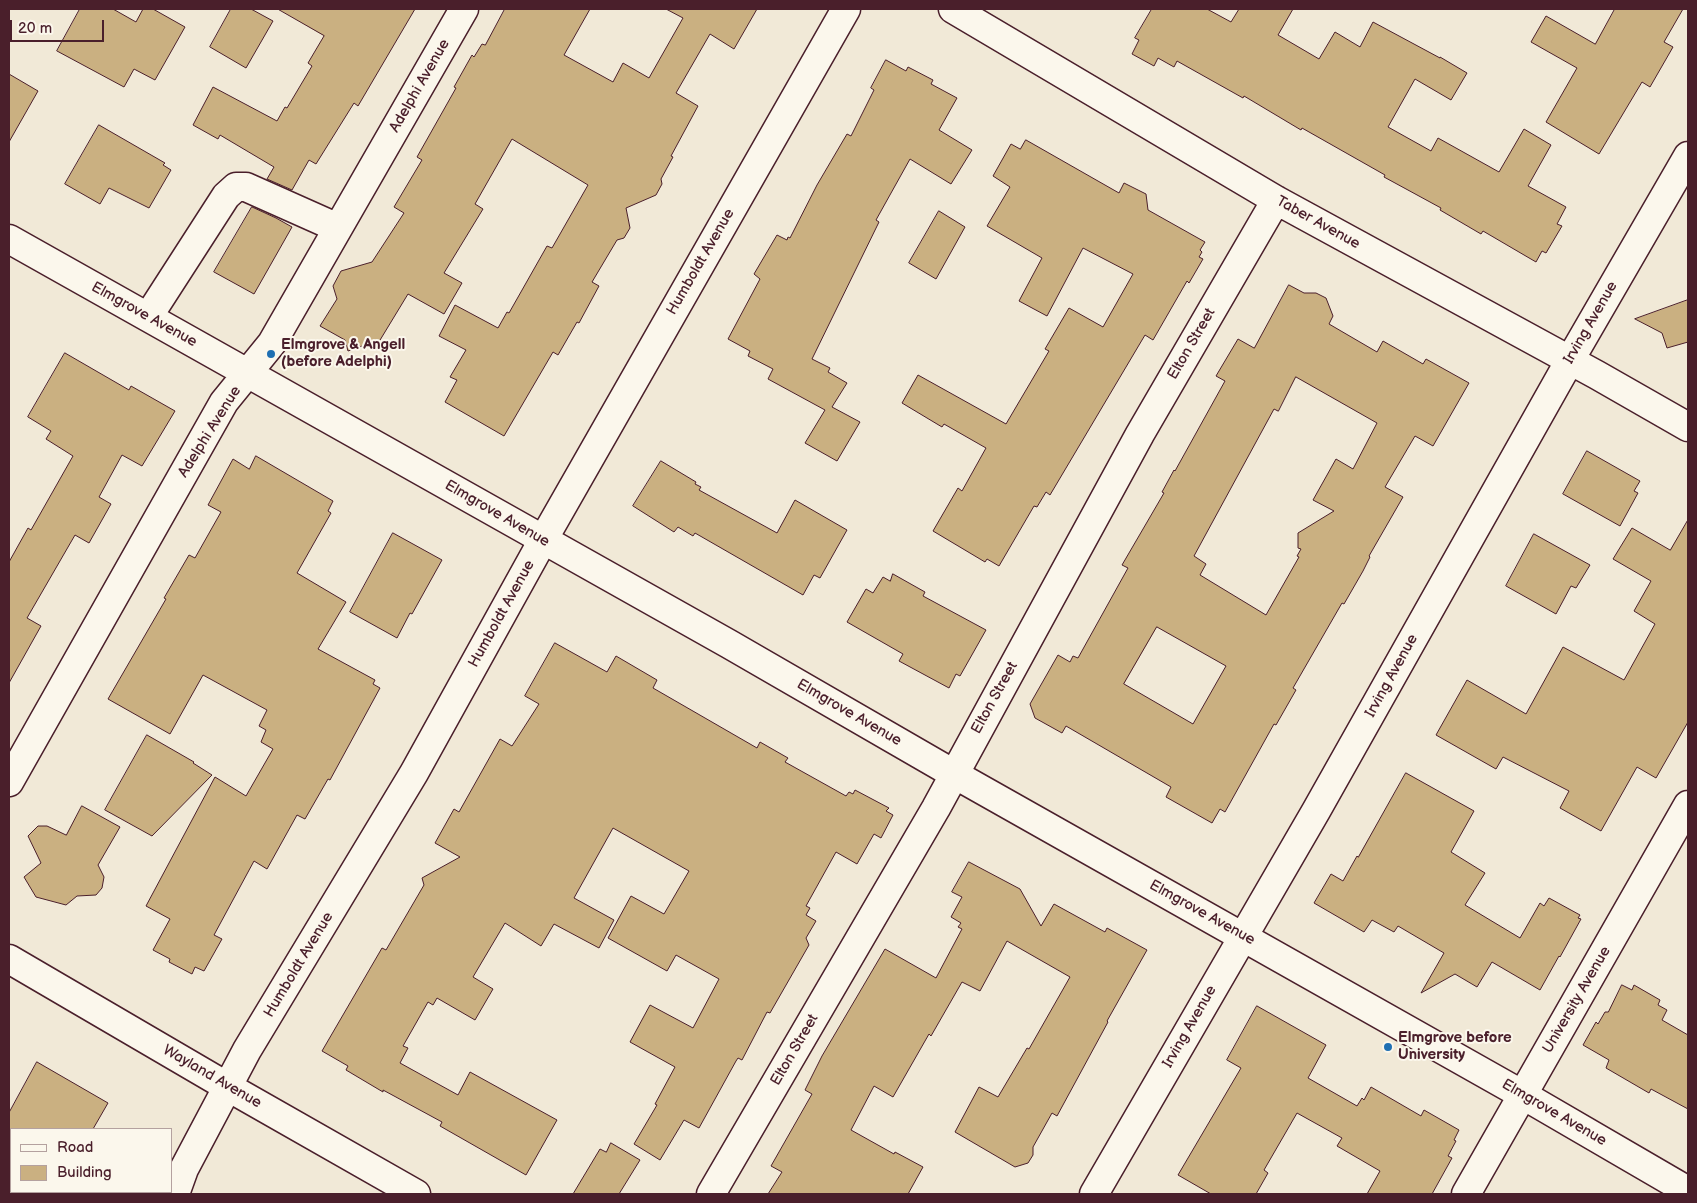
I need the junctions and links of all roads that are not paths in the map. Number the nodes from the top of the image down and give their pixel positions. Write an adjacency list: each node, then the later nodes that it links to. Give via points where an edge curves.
1 (464, 9): 6 (street, Adelphi Avenue)
2 (846, 9): 12 (street, Humboldt Avenue)
3 (953, 9): 5 (street, Taber Avenue)
4 (1688, 156): 9 (street, Irving Avenue)
5 (1276, 200): 9 (street, Taber Avenue); 13 (street, Elton Street, via 1140,434)
6 (338, 228): 8 (street, via 246,187 236,187 226,196); 10 (street, Adelphi Avenue, via 272,343)
7 (9, 239): 8 (street, Elmgrove Avenue)
8 (148, 317): 10 (street, Elmgrove Avenue)
9 (1570, 360): 11 (street, Taber Avenue); 16 (street, Irving Avenue)
10 (248, 372): 12 (street, Elmgrove Avenue); 14 (street, Adelphi Avenue, via 224,402)
11 (1688, 427)
12 (543, 540): 13 (street, Elmgrove Avenue); 18 (street, Humboldt Avenue, via 414,773 247,1050)
13 (954, 774): 16 (street, Elmgrove Avenue); 23 (street, Elton Street)
14 (9, 782)
15 (1688, 804): 19 (street, University Avenue)
16 (1243, 936): 19 (street, Elmgrove Avenue); 24 (street, Irving Avenue)
17 (10, 961): 18 (street, Wayland Avenue)
18 (228, 1087): 21 (street, Humboldt Avenue, via 184,1169); 22 (street, Wayland Avenue)
19 (1523, 1095): 20 (street, Elmgrove Avenue); 25 (street, University Avenue)
20 (1688, 1191)
21 (175, 1194)
22 (416, 1194)
23 (711, 1194)
24 (1094, 1194)
25 (1466, 1194)

